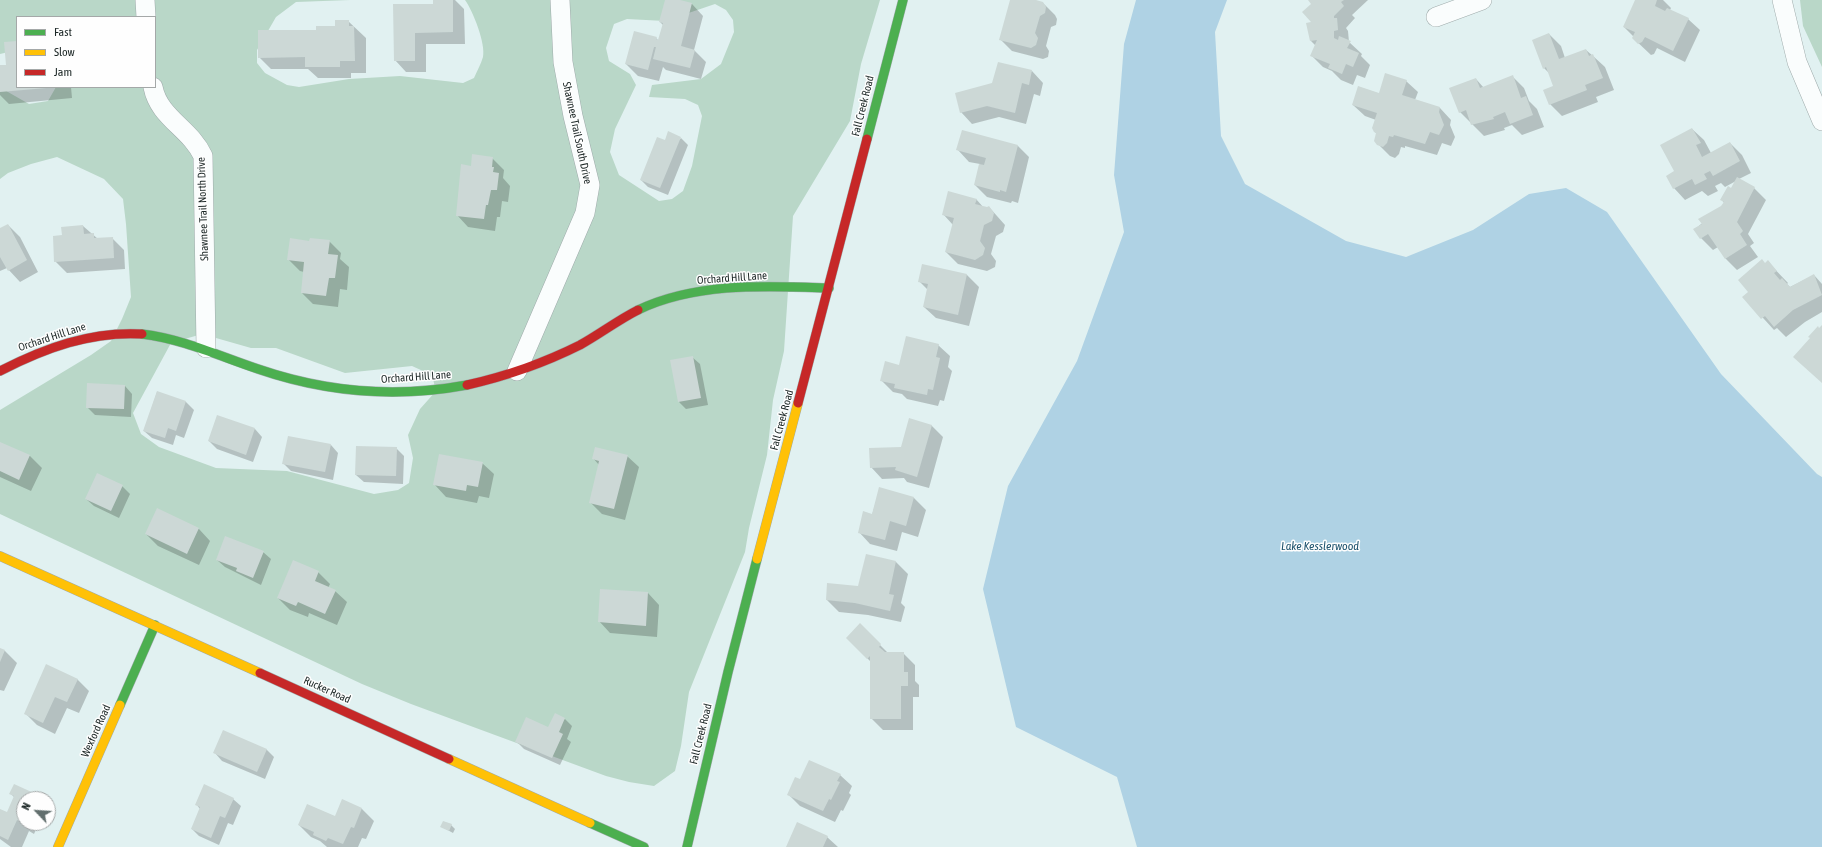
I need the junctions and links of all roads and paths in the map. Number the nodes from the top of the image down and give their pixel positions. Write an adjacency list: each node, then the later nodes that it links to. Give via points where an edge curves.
1 (145, 0): 6 (street)
2 (560, 0): 13 (street, Shawnee Trail South Drive, via 563,62 573,116 589,175 589,195 585,213)
3 (903, 0): 10 (street, Fall Creek Road)
4 (1482, 0): 7 (street)
5 (1782, 0): 9 (street, via 1797,62)
6 (146, 16)
7 (1436, 17)
8 (153, 88): 11 (street, Shawnee Trail North Drive, via 158,104 190,136 203,156)
9 (1822, 121)
10 (829, 288): 13 (street, Orchard Hill Lane, via 724,289 676,296 638,310 562,354); 18 (street, Fall Creek Road, via 728,672)
11 (206, 348): 12 (street, Orchard Hill Lane, via 156,336 106,334 39,352); 13 (street, Orchard Hill Lane, via 284,378 355,391 427,391 481,382)
12 (0, 371)
13 (518, 371)
14 (0, 556): 15 (street, Rucker Road)
15 (155, 625): 16 (street, Wexford Road); 17 (street, Rucker Road)
16 (58, 847)
17 (644, 847)
18 (687, 847)

